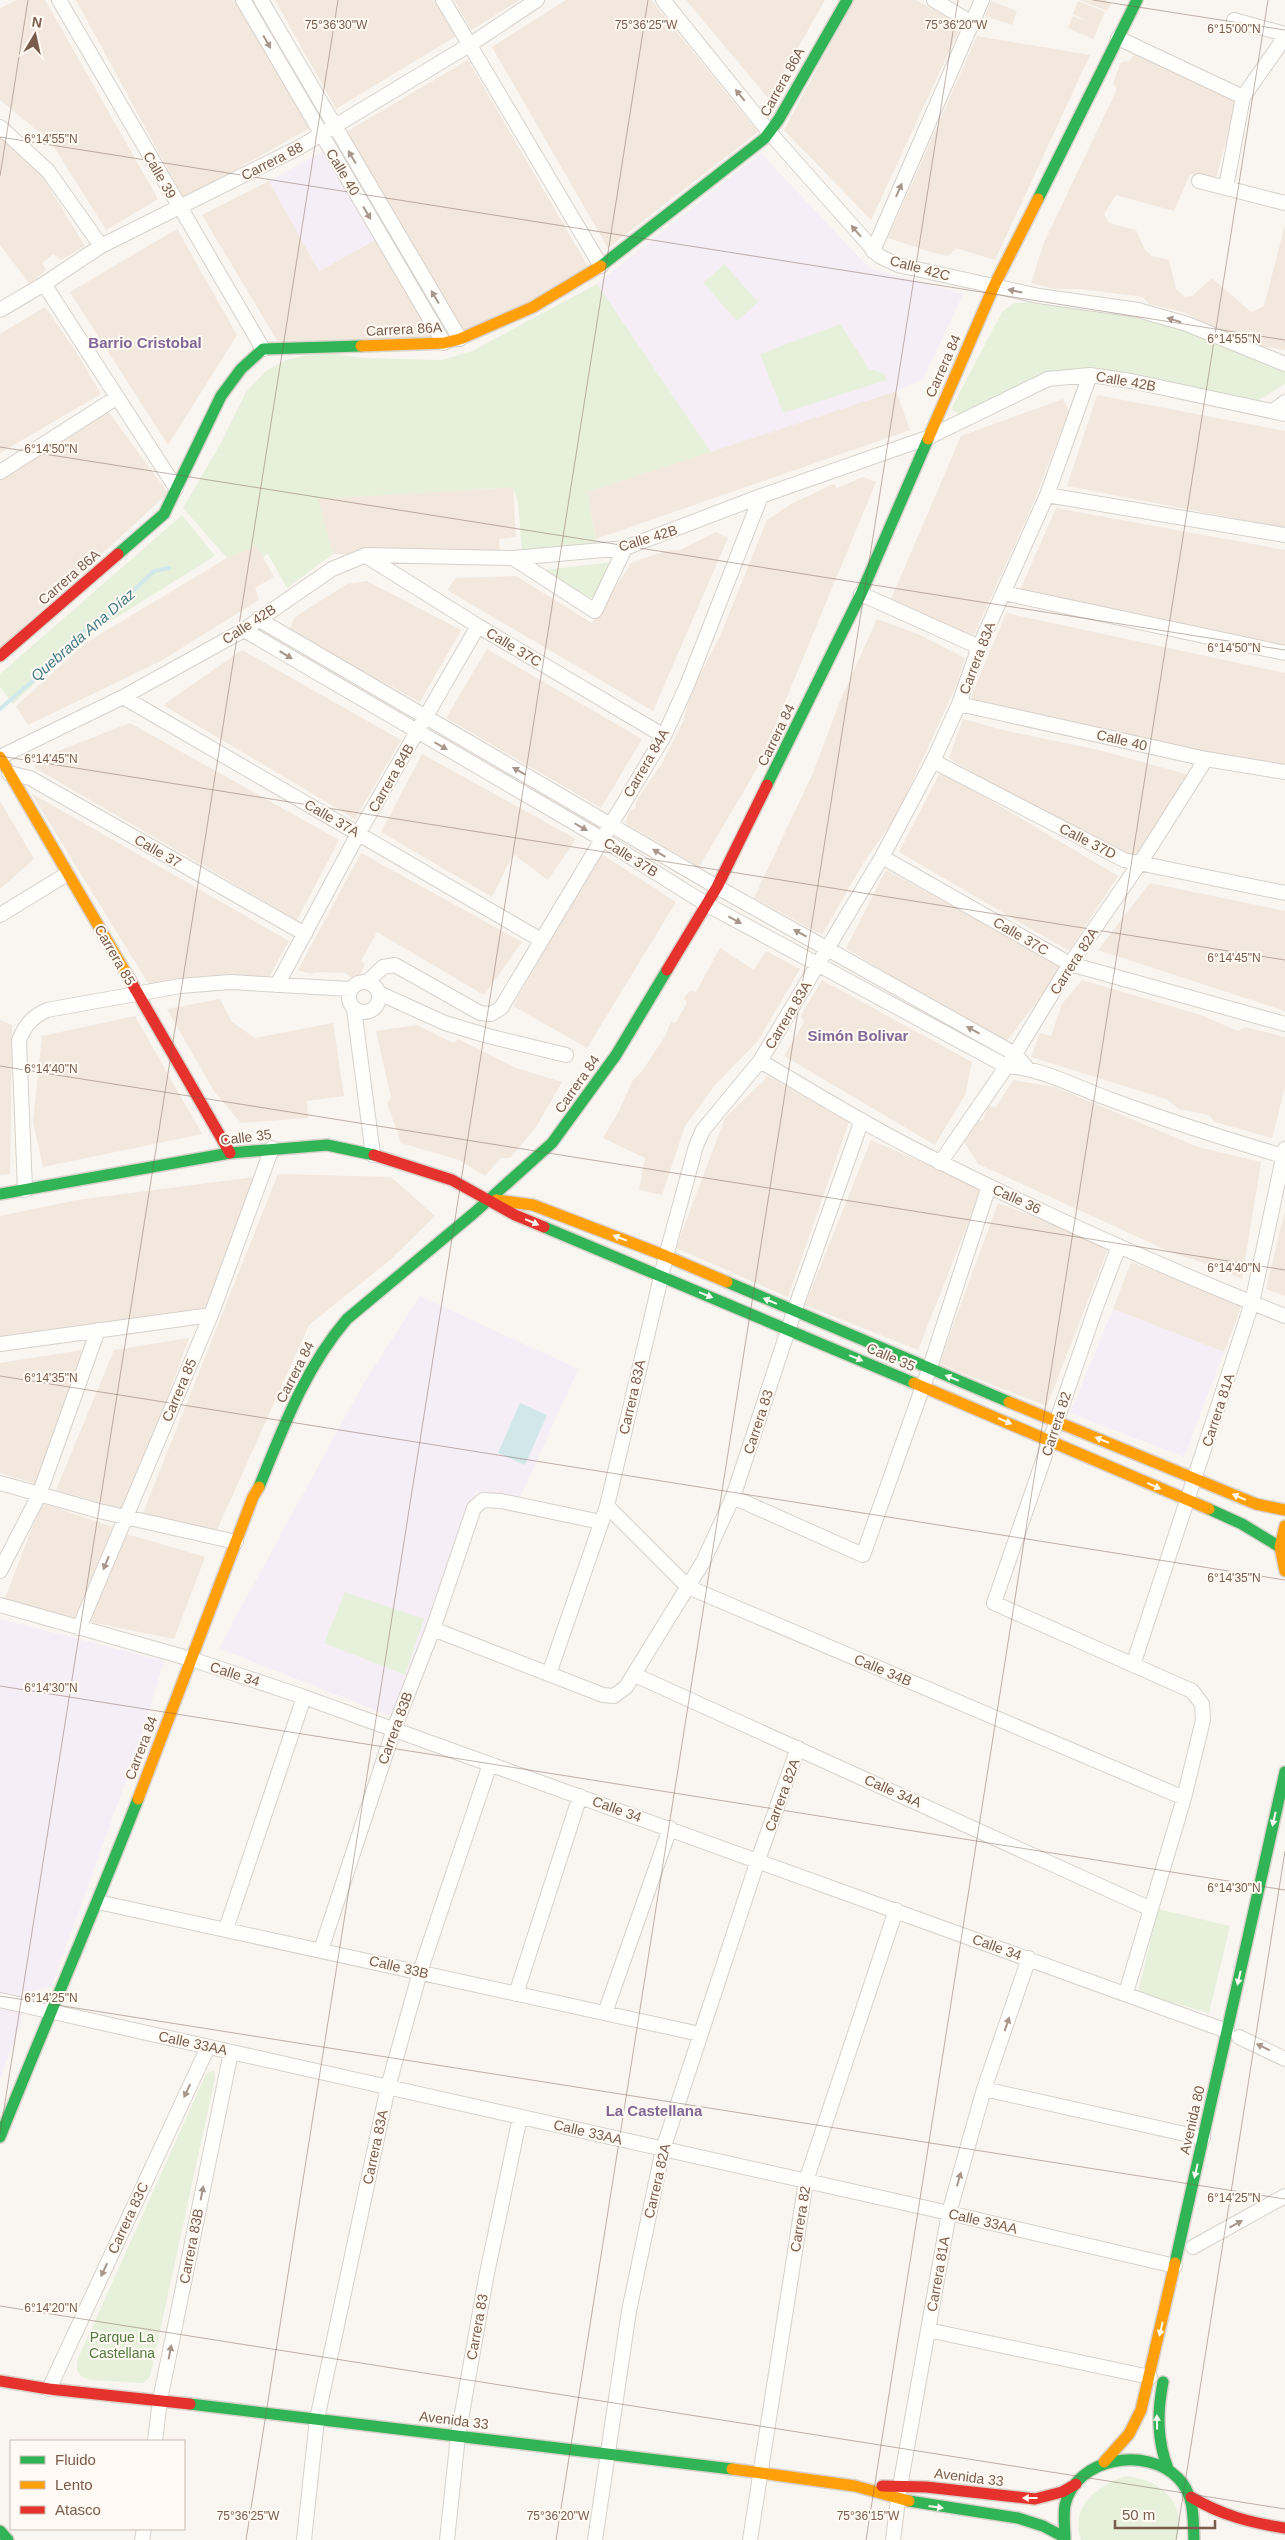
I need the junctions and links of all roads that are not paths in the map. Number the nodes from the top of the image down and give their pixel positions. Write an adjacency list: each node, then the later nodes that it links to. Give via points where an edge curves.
1 (59, 0): 24 (street, Calle 39)
2 (243, 0): 20 (street, Calle 40, one-way to 20)
3 (261, 0): 17 (street, Calle 40)
4 (443, 0): 15 (street)
5 (537, 0): 15 (street, Carrera 88)
6 (663, 0): 19 (street, Calle 42C, one-way to 6)
7 (846, 0): 19 (street, Carrera 86A)
8 (934, 0): 12 (street)
9 (982, 0): 12 (street)
10 (1137, 0): 14 (street, Carrera 84)
11 (1234, 20): 13 (street)
12 (972, 23): 26 (street, one-way to 12)
13 (1285, 36): 16 (street)
14 (1118, 38): 16 (street); 29 (street, Carrera 84)
15 (471, 44): 17 (street, Carrera 88); 27 (street)
16 (1243, 97): 22 (street)
17 (334, 127): 20 (street, Carrera 88); 31 (street, Calle 40, one-way to 17)
18 (0, 128): 25 (street, via 48,171)
19 (770, 133): 26 (street, Calle 42C, one-way to 19); 27 (street, Carrera 86A)
20 (320, 135): 24 (street, Carrera 88); 32 (street, Calle 40, one-way to 32)
21 (1199, 181): 22 (street)
22 (1226, 187): 23 (street)
23 (1285, 203)
24 (179, 207): 25 (street, Carrera 88); 33 (street, Calle 39)
25 (100, 246): 28 (street, Carrera 88)
26 (872, 251): 29 (street, Calle 42C, via 898,265)
27 (601, 266): 31 (street, Carrera 86A, via 533,307)
28 (44, 284): 30 (street, Carrera 88); 36 (street)
29 (994, 286): 34 (street, Calle 42C, one-way to 29, via 1187,324 1155,315); 39 (street, Carrera 84)
30 (0, 310)
31 (460, 339): 32 (street, Carrera 86A)
32 (444, 343): 33 (street, Carrera 86A)
33 (263, 348): 41 (street, Carrera 86A, via 241,369 221,396)
34 (1285, 364)
35 (1090, 375): 38 (street, Calle 42B); 39 (street, Calle 42B, via 1048,379); 42 (street, Carrera 83A)
36 (116, 398): 40 (street); 41 (street)
37 (1285, 402): 38 (street)
38 (1279, 413)
39 (927, 438): 43 (street, Calle 42B); 48 (street, Carrera 84)
40 (0, 472)
41 (176, 488): 55 (street, Carrera 86A, via 164,514)
42 (1047, 495): 44 (street); 49 (street, Carrera 83A)
43 (761, 496): 45 (street, Calle 42B); 60 (street, Carrera 84A)
44 (1285, 536)
45 (625, 548): 47 (street, Calle 42B); 47 (street, via 595,612)
46 (366, 555): 47 (street, Calle 42B); 50 (street, Calle 42B, via 332,569); 51 (street, Calle 37C)
47 (513, 558)
48 (861, 594): 53 (street); 72 (street, Carrera 84)
49 (1003, 594): 53 (street, Carrera 83A); 54 (street)
50 (258, 619): 52 (street, Calle 42B); 58 (street, Calle 37B)
51 (478, 626): 58 (street, Carrera 84B); 60 (street, Calle 37C)
52 (244, 630): 56 (street, Calle 42B); 59 (street, Calle 37B, one-way to 59)
53 (979, 647): 57 (street, Carrera 83A)
54 (1285, 653)
55 (0, 656)
56 (123, 697): 61 (street, Calle 42B); 67 (street, Calle 37A)
57 (959, 704): 62 (street, Calle 40); 63 (street, Carrera 83A)
58 (426, 717): 59 (street, Carrera 84B); 66 (street, Calle 37B, one-way to 58)
59 (417, 733): 67 (street, Carrera 84B); 68 (street, Calle 37B, one-way to 68)
60 (664, 736): 66 (street, Carrera 84A)
61 (0, 757): 65 (street, Carrera 85)
62 (1206, 759): 64 (street, Calle 40); 70 (street, Carrera 82A)
63 (934, 761): 69 (street, Carrera 83A); 70 (street, Calle 37D, via 1124,860)
64 (1285, 772)
65 (9, 773): 71 (street, Carrera 85); 76 (street, Calle 37, via 30,778)
66 (610, 824): 68 (street, Carrera 84A); 72 (street, Calle 37B, one-way to 66)
67 (358, 834): 76 (street, Carrera 84B); 77 (street, Calle 37A)
68 (602, 839): 74 (street, Calle 37B); 77 (street, Carrera 84A)
69 (882, 857): 78 (street, Carrera 83A); 79 (street, Calle 37C)
70 (1141, 862): 73 (street, Calle 37D); 79 (street, Carrera 82A)
71 (68, 874): 75 (street); 85 (street, Carrera 85)
72 (717, 888): 74 (street, Carrera 84); 78 (street, Calle 37B, one-way to 72)
73 (1285, 893)
74 (706, 904): 80 (street, Calle 37B, one-way to 80); 102 (street, Carrera 84, via 616,1055 568,1124 552,1143)
75 (0, 914)
76 (306, 934): 82 (street, Carrera 84B)
77 (542, 940): 81 (street, Carrera 84A, via 497,1012 480,1013 403,968 390,965 383,967)
78 (828, 948): 80 (street, Carrera 83A); 88 (street, Calle 37B, one-way to 78)
79 (1070, 964): 87 (street, Calle 37C); 88 (street, Carrera 82A)
80 (818, 966): 90 (street, Carrera 83A); 91 (street, Calle 37B)
81 (367, 982): 83 (street, via 358,983); 84 (street)
82 (277, 985): 83 (street); 85 (street, via 230,982)
83 (350, 989): 86 (street, via 350,1003)
84 (379, 993): 86 (street, via 379,1001 374,1008 361,1012); 89 (street, via 445,1023)
85 (137, 994): 95 (street, Carrera 85); 100 (street, via 47,1010 26,1024 20,1040 19,1057)
86 (354, 1009): 97 (street)
87 (1285, 1024)
88 (1015, 1054): 91 (street, Carrera 82A); 92 (street, Calle 37B)
89 (566, 1055)
90 (760, 1061): 93 (street, Calle 36); 104 (street, Carrera 83A, via 704,1130 692,1160)
91 (1006, 1066): 92 (street, Calle 37B); 98 (street, Carrera 82A)
92 (1026, 1067): 96 (street, Calle 37B, via 1112,1101 1213,1135)
93 (862, 1120): 98 (street, Calle 36); 107 (street, Carrera 83)
94 (272, 1148): 95 (street, Calle 35); 97 (street, Calle 35, via 326,1145); 108 (street, Carrera 85)
95 (230, 1153): 100 (street, Calle 35)
96 (1284, 1153): 106 (street, Carrera 81A)
97 (373, 1155): 102 (street, Calle 35, via 452,1180)
98 (940, 1163): 99 (street, Calle 36)
99 (989, 1186): 103 (street, Calle 36); 113 (street)
100 (25, 1190): 101 (street, Calle 35)
101 (0, 1194)
102 (489, 1199): 104 (street, Calle 35, one-way to 102, via 533,1205); 105 (street, Calle 35, one-way to 105, via 515,1215); 127 (street, Carrera 84, via 332,1334 276,1444)
103 (1119, 1246): 106 (street, Calle 36); 115 (street, Carrera 82)
104 (666, 1256): 105 (street, Carrera 83A); 107 (street, Calle 35, one-way to 104)
105 (661, 1276): 110 (street, Calle 35, one-way to 110); 122 (street, Carrera 83A)
106 (1252, 1303): 109 (street, Calle 36); 117 (street, Carrera 81A)
107 (794, 1311): 110 (street, Carrera 83); 113 (street, Calle 35)
108 (211, 1315): 111 (street); 124 (street, Carrera 85)
109 (1285, 1316)
110 (788, 1329): 114 (street, Calle 35, one-way to 114); 120 (street, Carrera 83)
111 (98, 1330): 112 (street); 119 (street)
112 (0, 1344)
113 (929, 1369): 114 (street); 115 (street, Calle 35, one-way to 113)
114 (923, 1386): 116 (street, Calle 35, one-way to 116); 120 (street, via 863,1555)
115 (1056, 1421): 116 (street, Carrera 82); 117 (street, Calle 35, one-way to 115)
116 (1050, 1440): 121 (street, Calle 35, one-way to 121); 136 (street, Carrera 82, via 994,1603)
117 (1196, 1479): 121 (street, Carrera 81A); 123 (street, Calle 35, one-way to 117, via 1256,1504)
118 (0, 1483): 119 (street)
119 (39, 1495): 124 (street); 129 (street)
120 (733, 1497): 131 (street, Carrera 83)
121 (1187, 1501): 128 (street, Calle 35, via 1242,1524); 136 (street, Carrera 81A)
122 (606, 1506): 125 (street, Carrera 83A); 131 (street, Calle 34B)
123 (1285, 1510)
124 (124, 1518): 127 (street); 133 (street, Carrera 85, one-way to 133)
125 (601, 1522): 134 (street, Carrera 83B, via 483,1500 474,1508); 137 (street, Carrera 83A)
126 (1285, 1526): 128 (street)
127 (236, 1542): 135 (street, Carrera 84)
128 (1280, 1547): 130 (street)
129 (0, 1571)
130 (1285, 1571)
131 (688, 1587): 138 (street, Carrera 83); 145 (street, Calle 34B)
132 (0, 1605): 133 (street, Calle 34)
133 (79, 1628): 135 (street, Calle 34)
134 (433, 1629): 137 (street); 140 (street, Carrera 83B)
135 (191, 1659): 139 (street, Calle 34); 148 (street, Carrera 84)
136 (1132, 1665): 145 (street, via 1192,1691 1202,1704 1203,1720)
137 (549, 1674): 138 (street, Carrera 83, via 607,1696 620,1693)
138 (635, 1675): 141 (street, Calle 34A)
139 (304, 1697): 140 (street, Calle 34); 151 (street)
140 (394, 1729): 142 (street, Calle 34); 152 (street, Carrera 83B)
141 (798, 1748): 147 (street, Carrera 82A); 149 (street, Calle 34A)
142 (490, 1764): 144 (street, Calle 34); 154 (street, Carrera 83A)
143 (1285, 1772): 161 (street, Avenida 80, one-way to 161)
144 (580, 1796): 146 (street, Calle 34); 156 (street)
145 (1184, 1798): 149 (street)
146 (670, 1828): 147 (street, Calle 34); 159 (street)
147 (758, 1860): 150 (street, Calle 34); 160 (street, Carrera 82A)
148 (98, 1902): 151 (street, Calle 33B); 158 (street, Carrera 84)
149 (1151, 1909): 155 (street)
150 (896, 1910): 153 (street, Calle 34); 171 (street, Carrera 82)
151 (226, 1929): 152 (street, Calle 33B)
152 (321, 1950): 154 (street, Calle 33B)
153 (1029, 1958): 155 (street, Calle 34); 166 (street, Carrera 81A, one-way to 153)
154 (420, 1972): 156 (street, Calle 33B); 165 (street, Carrera 83A)
155 (1126, 1993): 161 (street, Calle 34)
156 (516, 1994): 159 (street, Calle 33B)
157 (0, 2000): 158 (street, Calle 33AA)
158 (52, 2012): 162 (street, Calle 33AA); 168 (street, Carrera 84)
159 (604, 2013): 160 (street, Calle 33B)
160 (700, 2034): 170 (street, Carrera 82A)
161 (1236, 2035): 164 (street, Calle 34, one-way to 161); 169 (street, Avenida 80)
162 (208, 2046): 163 (street, Calle 33AA); 181 (street, Carrera 83C, one-way to 181)
163 (231, 2052): 165 (street, Calle 33AA); 183 (street, Carrera 83B, one-way to 163)
164 (1285, 2059)
165 (388, 2087): 167 (street, Calle 33AA); 184 (street, Carrera 83A)
166 (984, 2089): 169 (street); 173 (street, Carrera 81A, one-way to 166)
167 (520, 2117): 170 (street, Calle 33AA); 185 (street, Carrera 83, via 486,2278)
168 (0, 2137)
169 (1203, 2138): 176 (street, Avenida 80, one-way to 176)
170 (663, 2149): 171 (street, Calle 33AA); 187 (street, Carrera 82A, via 630,2311)
171 (806, 2181): 173 (street, Calle 33AA); 190 (street, Carrera 82)
172 (1285, 2196): 175 (street, one-way to 172)
173 (949, 2213): 176 (street, Calle 33AA); 177 (street, Carrera 81A)
174 (1197, 2228): 175 (street)
175 (1192, 2252)
176 (1175, 2266): 179 (street, Avenida 80, one-way to 179)
177 (928, 2330): 179 (street); 192 (street, Carrera 81A)
178 (1166, 2367): 189 (street, one-way to 178, via 1156,2426)
179 (1150, 2377): 188 (street, Avenida 80, via 1140,2416 1131,2433)
180 (0, 2381): 181 (street, Avenida 33)
181 (49, 2389): 182 (street, Avenida 33); 183 (street, Avenida 33)
182 (0, 2394)
183 (160, 2400): 184 (street, Avenida 33); 186 (street, Carrera 83B)
184 (317, 2419): 185 (street, Avenida 33); 198 (street, Carrera 83A)
185 (458, 2436): 187 (street, Avenida 33); 199 (street, Carrera 83)
186 (155, 2440)
187 (609, 2454): 190 (street, Avenida 33); 200 (street, Carrera 82A)
188 (1104, 2462): 189 (street, via 1121,2457 1140,2458); 191 (street, Avenida 80, via 1088,2471)
189 (1168, 2469): 193 (street)
190 (760, 2472): 192 (street, Avenida 33); 201 (street, Carrera 82)
191 (1076, 2484): 192 (street, Avenida 33, one-way to 192, via 1062,2492 1035,2499 926,2487); 196 (street, via 1063,2513)
192 (899, 2492): 196 (street, Avenida 33, one-way to 196, via 923,2505 1018,2518 1043,2526); 202 (street, Carrera 81A)
193 (1191, 2497): 194 (street, via 1231,2519); 203 (street, via 1196,2513)
194 (1285, 2528)
195 (0, 2531): 197 (street)
196 (1064, 2539)
197 (8, 2540)
198 (304, 2540)
199 (447, 2540)
200 (595, 2540)
201 (750, 2540)
202 (893, 2540)
203 (1194, 2540)

